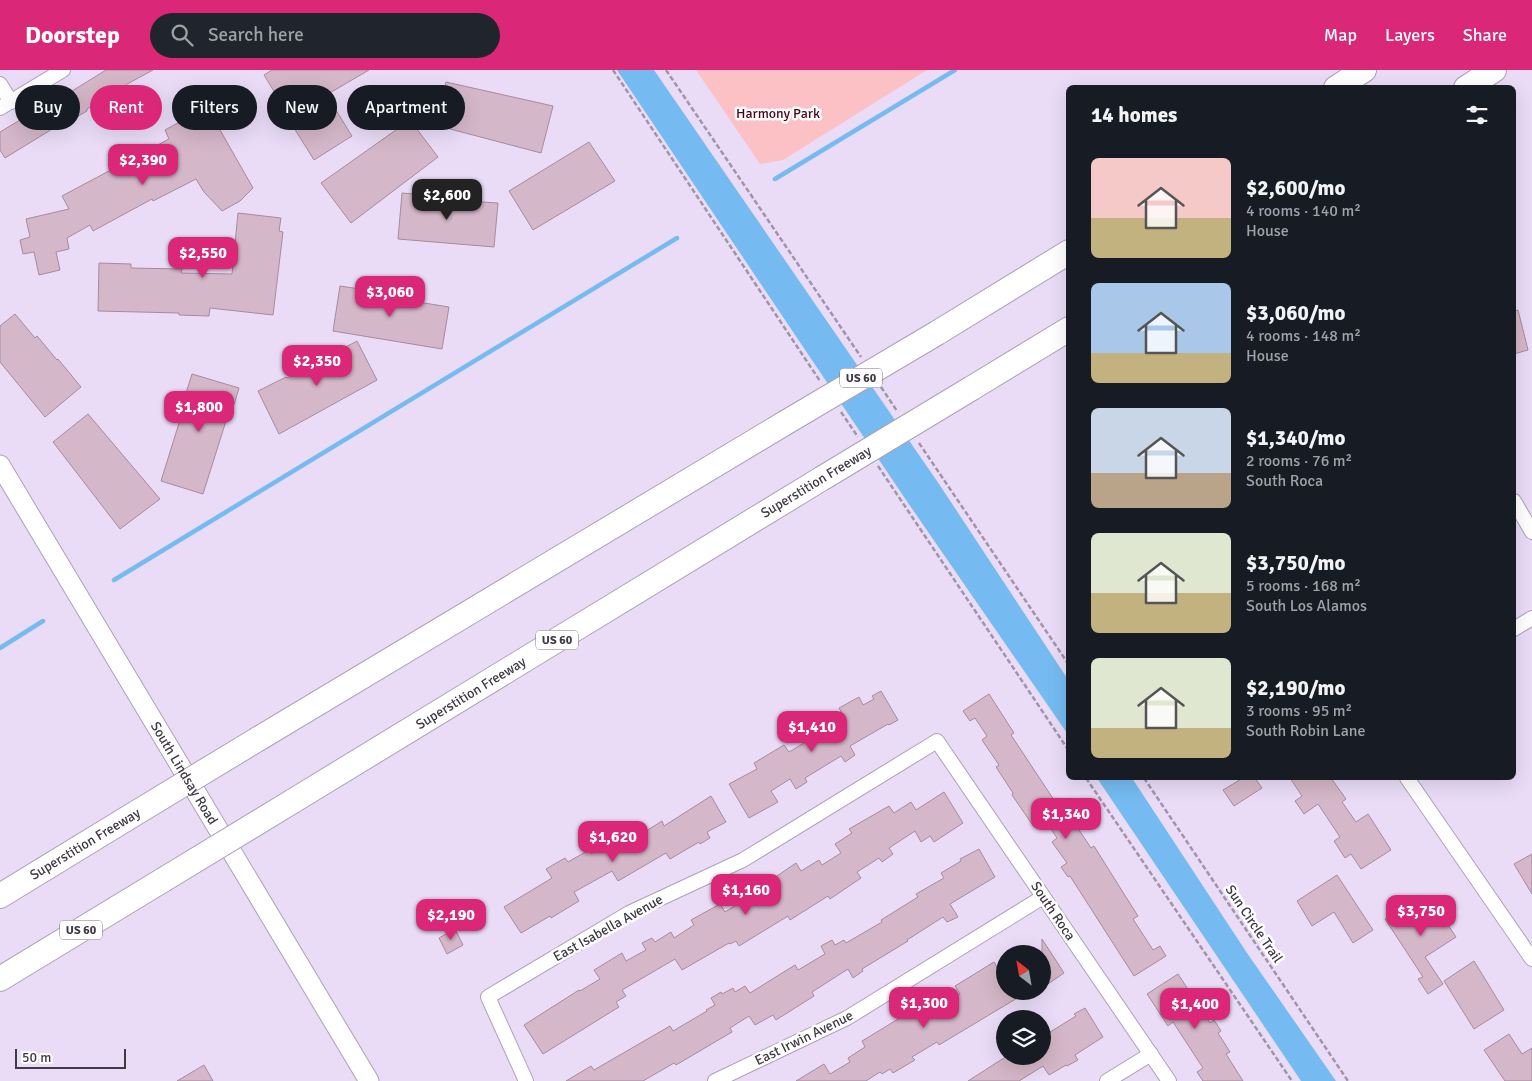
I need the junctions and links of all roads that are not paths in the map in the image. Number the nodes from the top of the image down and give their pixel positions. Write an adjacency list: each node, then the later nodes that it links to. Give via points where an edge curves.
1 (63, 70): 7 (street)
2 (1364, 70): 5 (highway)
3 (1494, 70): 6 (highway)
4 (0, 84): 7 (street)
5 (1341, 85)
6 (1471, 85)
7 (5, 105)
8 (1066, 254): 17 (highway, Superstition Freeway / US 60, bridge)
9 (1066, 331): 20 (highway, Superstition Freeway / US 60, bridge)
10 (0, 465): 22 (main road, South Lindsay Road)
11 (1516, 504): 12 (street)
12 (1532, 532)
13 (1532, 618): 14 (street)
14 (1516, 628)
15 (937, 741): 18 (street, South Roca); 23 (street, East Isabella Avenue, via 743,860 629,913 488,997)
16 (1408, 780): 19 (street)
17 (0, 896)
18 (1043, 897): 21 (street, South Roca); 24 (street, East Irwin Avenue, via 847,1018)
19 (1532, 959)
20 (0, 979)
21 (1151, 1054): 25 (street); 26 (street, South Roca)
22 (369, 1081)
23 (526, 1081)
24 (715, 1081)
25 (1107, 1081)
26 (1169, 1081)

